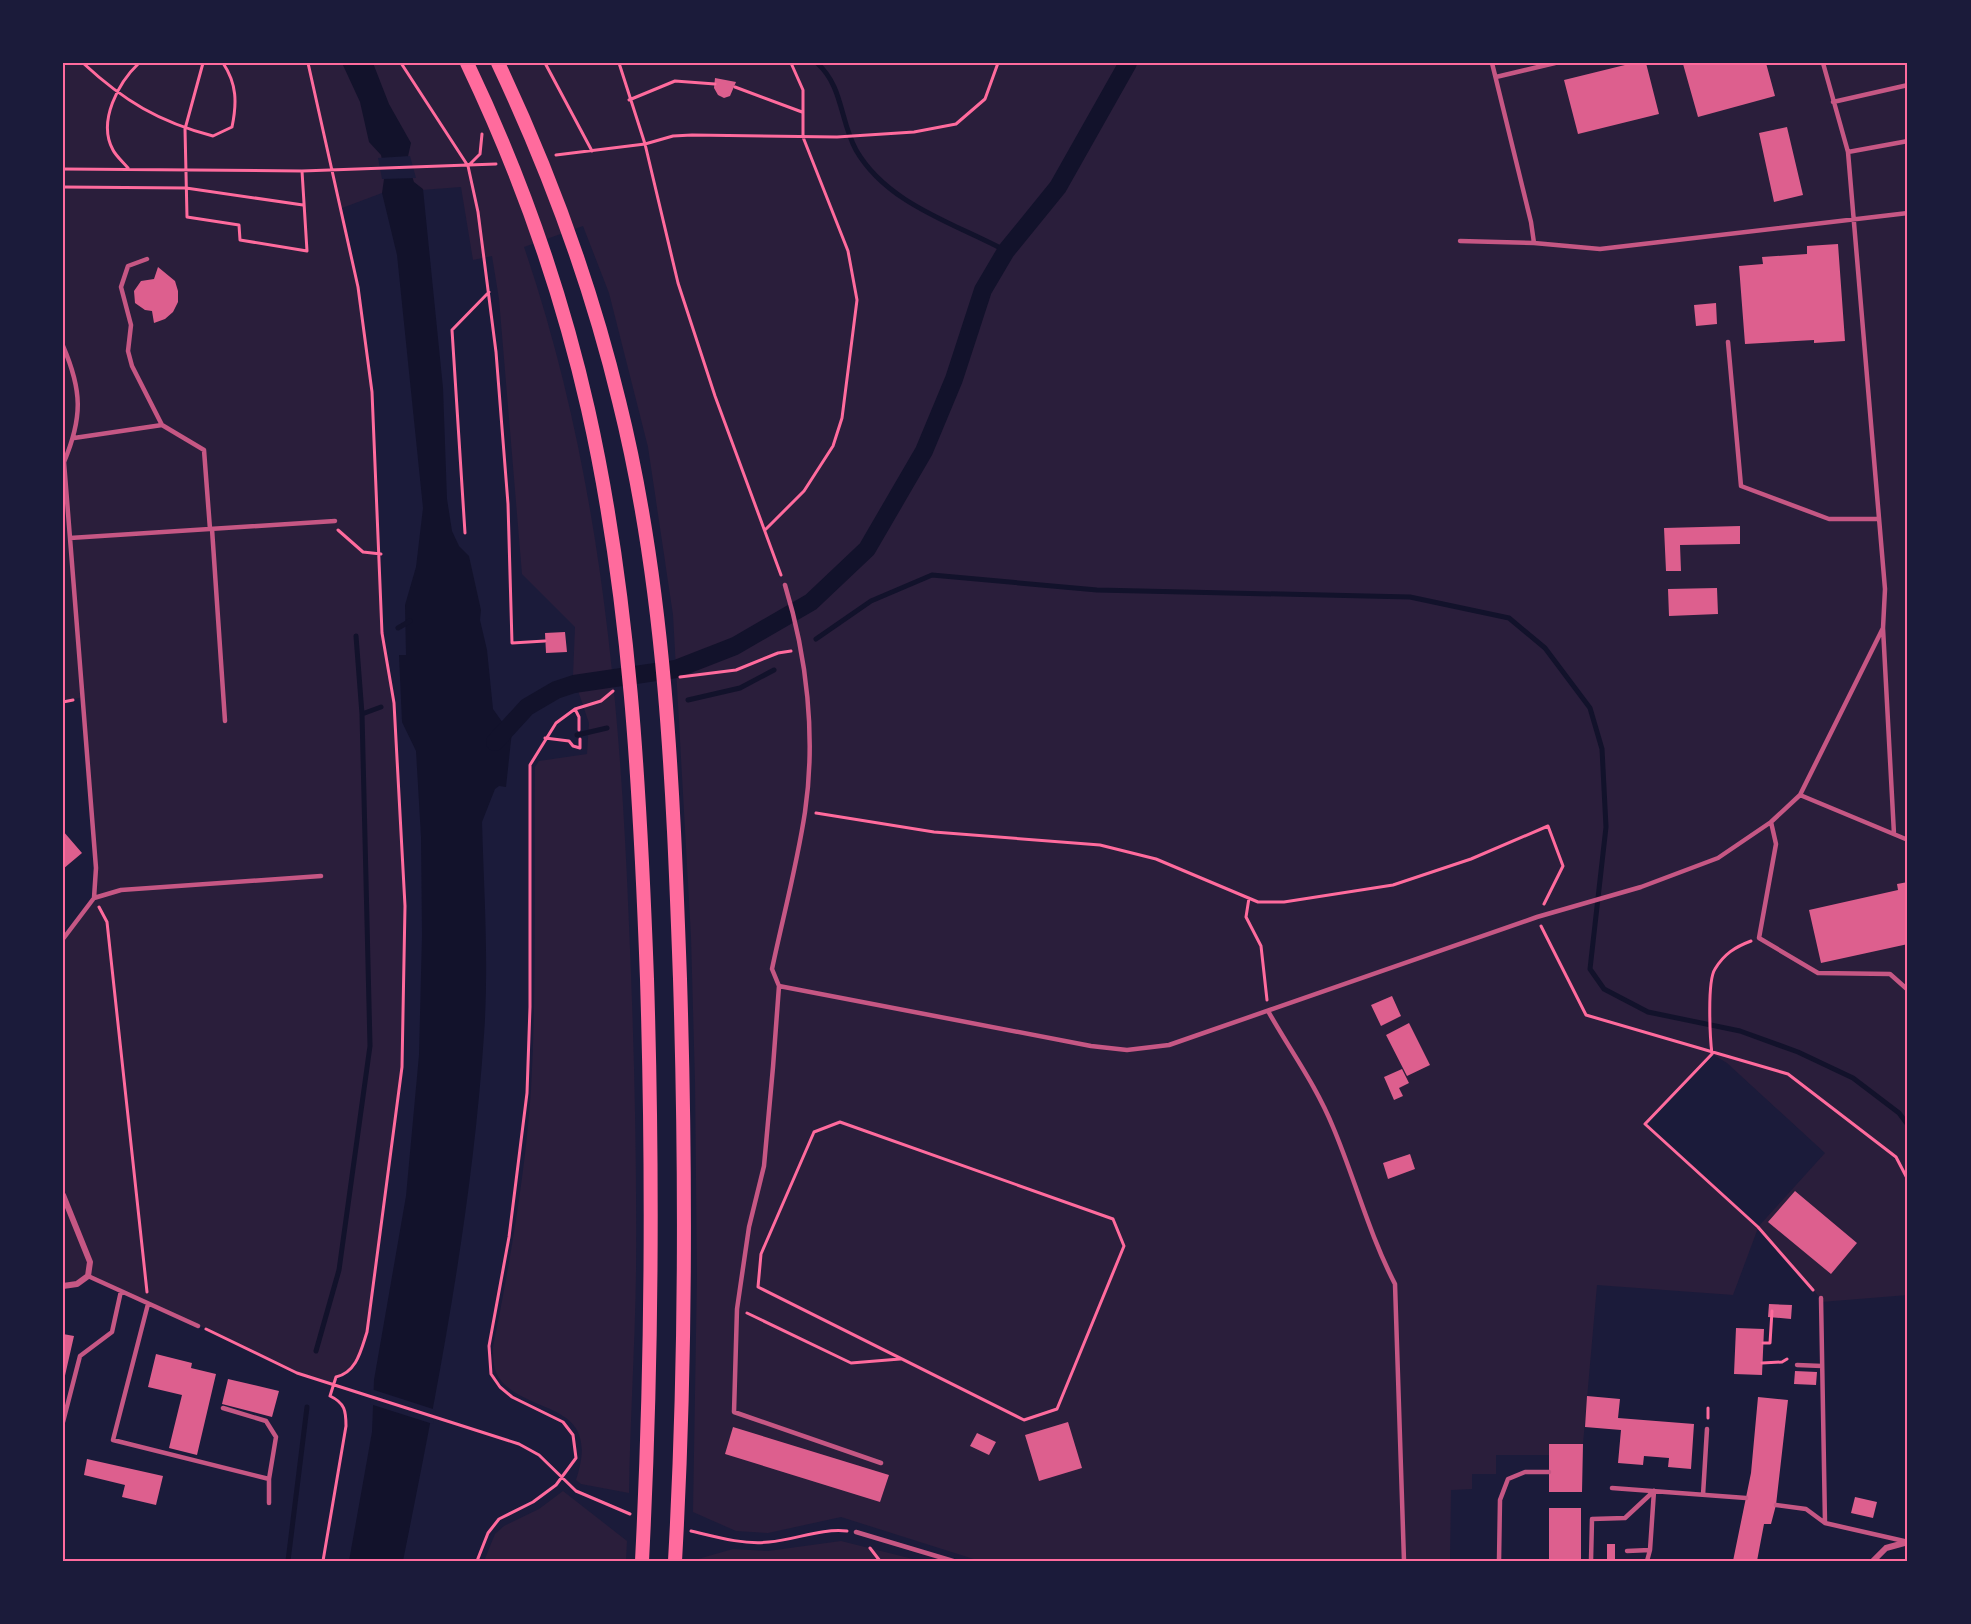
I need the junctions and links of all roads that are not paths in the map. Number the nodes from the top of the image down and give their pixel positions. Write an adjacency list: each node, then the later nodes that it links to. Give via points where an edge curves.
1 (467, 63): 64 (highway, via 541,241 588,408 625,641 644,896 650,1086 651,1307)
2 (498, 63): 63 (highway, via 595,312 620,404 650,561 677,890 683,1083 685,1302)
3 (1492, 63): 6 (lane)
4 (1555, 63): 6 (lane)
5 (1823, 63): 8 (lane)
6 (1496, 77): 14 (lane)
7 (1908, 85): 8 (lane)
8 (1833, 102): 10 (lane)
9 (1908, 141): 10 (lane)
10 (1848, 152): 12 (lane)
11 (1908, 213): 12 (lane)
12 (1854, 220): 14 (lane, via 1600,249); 20 (lane)
13 (1460, 241): 14 (lane)
14 (1534, 243)
15 (147, 259): 18 (lane, via 128,266 121,287 131,325 128,351 132,366)
16 (1728, 342): 20 (lane, via 1741,486 1829,519)
17 (63, 346): 19 (lane, via 76,376 78,409)
18 (162, 425): 19 (lane); 22 (lane, via 204,450)
19 (74, 438): 23 (lane, via 64,462)
20 (1878, 519): 25 (lane, via 1885,589)
21 (335, 521): 22 (lane)
22 (211, 529): 23 (lane); 26 (lane)
23 (70, 538): 32 (lane, via 95,856)
24 (785, 585): 34 (lane, via 801,649 808,751 805,811 772,969)
25 (1883, 628): 27 (lane); 29 (lane)
26 (225, 721)
27 (1800, 795): 28 (lane); 29 (lane)
28 (1771, 822): 35 (lane, via 1776,844 1759,938 1818,973 1890,974); 36 (lane, via 1718,858 1641,887 1537,917)
29 (1894, 834): 30 (lane)
30 (1908, 840)
31 (321, 876): 32 (lane, via 121,890)
32 (94, 897): 33 (lane)
33 (63, 939)
34 (779, 986): 36 (lane, via 1127,1050 1169,1045); 49 (lane, via 764,1166 749,1227 738,1309 734,1412)
35 (1908, 990)
36 (1268, 1011): 66 (lane, via 1307,1072 1333,1127 1376,1248 1395,1284)
37 (63, 1195): 38 (street, via 90,1263)
38 (88, 1276): 39 (street, via 77,1284); 40 (lane)
39 (63, 1286)
40 (121, 1291): 42 (lane); 47 (lane, via 111,1332 80,1356)
41 (1821, 1298): 45 (lane)
42 (148, 1304): 43 (lane); 51 (lane, via 113,1440)
43 (198, 1326)
44 (1797, 1365): 45 (lane)
45 (1822, 1366): 58 (lane)
46 (223, 1408): 51 (lane, via 266,1421 276,1437)
47 (63, 1422)
48 (1707, 1429): 54 (lane)
49 (881, 1463)
50 (1549, 1472): 67 (lane, via 1525,1472 1508,1479 1500,1500)
51 (269, 1479): 56 (lane)
52 (1612, 1488): 53 (lane)
53 (1654, 1491): 54 (lane); 61 (lane); 68 (lane, via 1625,1518 1592,1519)
54 (1703, 1495): 55 (lane)
55 (1746, 1498)
56 (269, 1503)
57 (1776, 1505): 58 (lane, via 1806,1509)
58 (1825, 1523): 60 (lane)
59 (856, 1532): 65 (lane)
60 (1906, 1542): 70 (street, via 1886,1548)
61 (1650, 1550): 62 (lane); 69 (lane)
62 (1627, 1551)
63 (675, 1558)
64 (642, 1561)
65 (953, 1561)
66 (1404, 1561)
67 (1499, 1561)
68 (1591, 1561)
69 (1647, 1561)
70 (1873, 1561)

